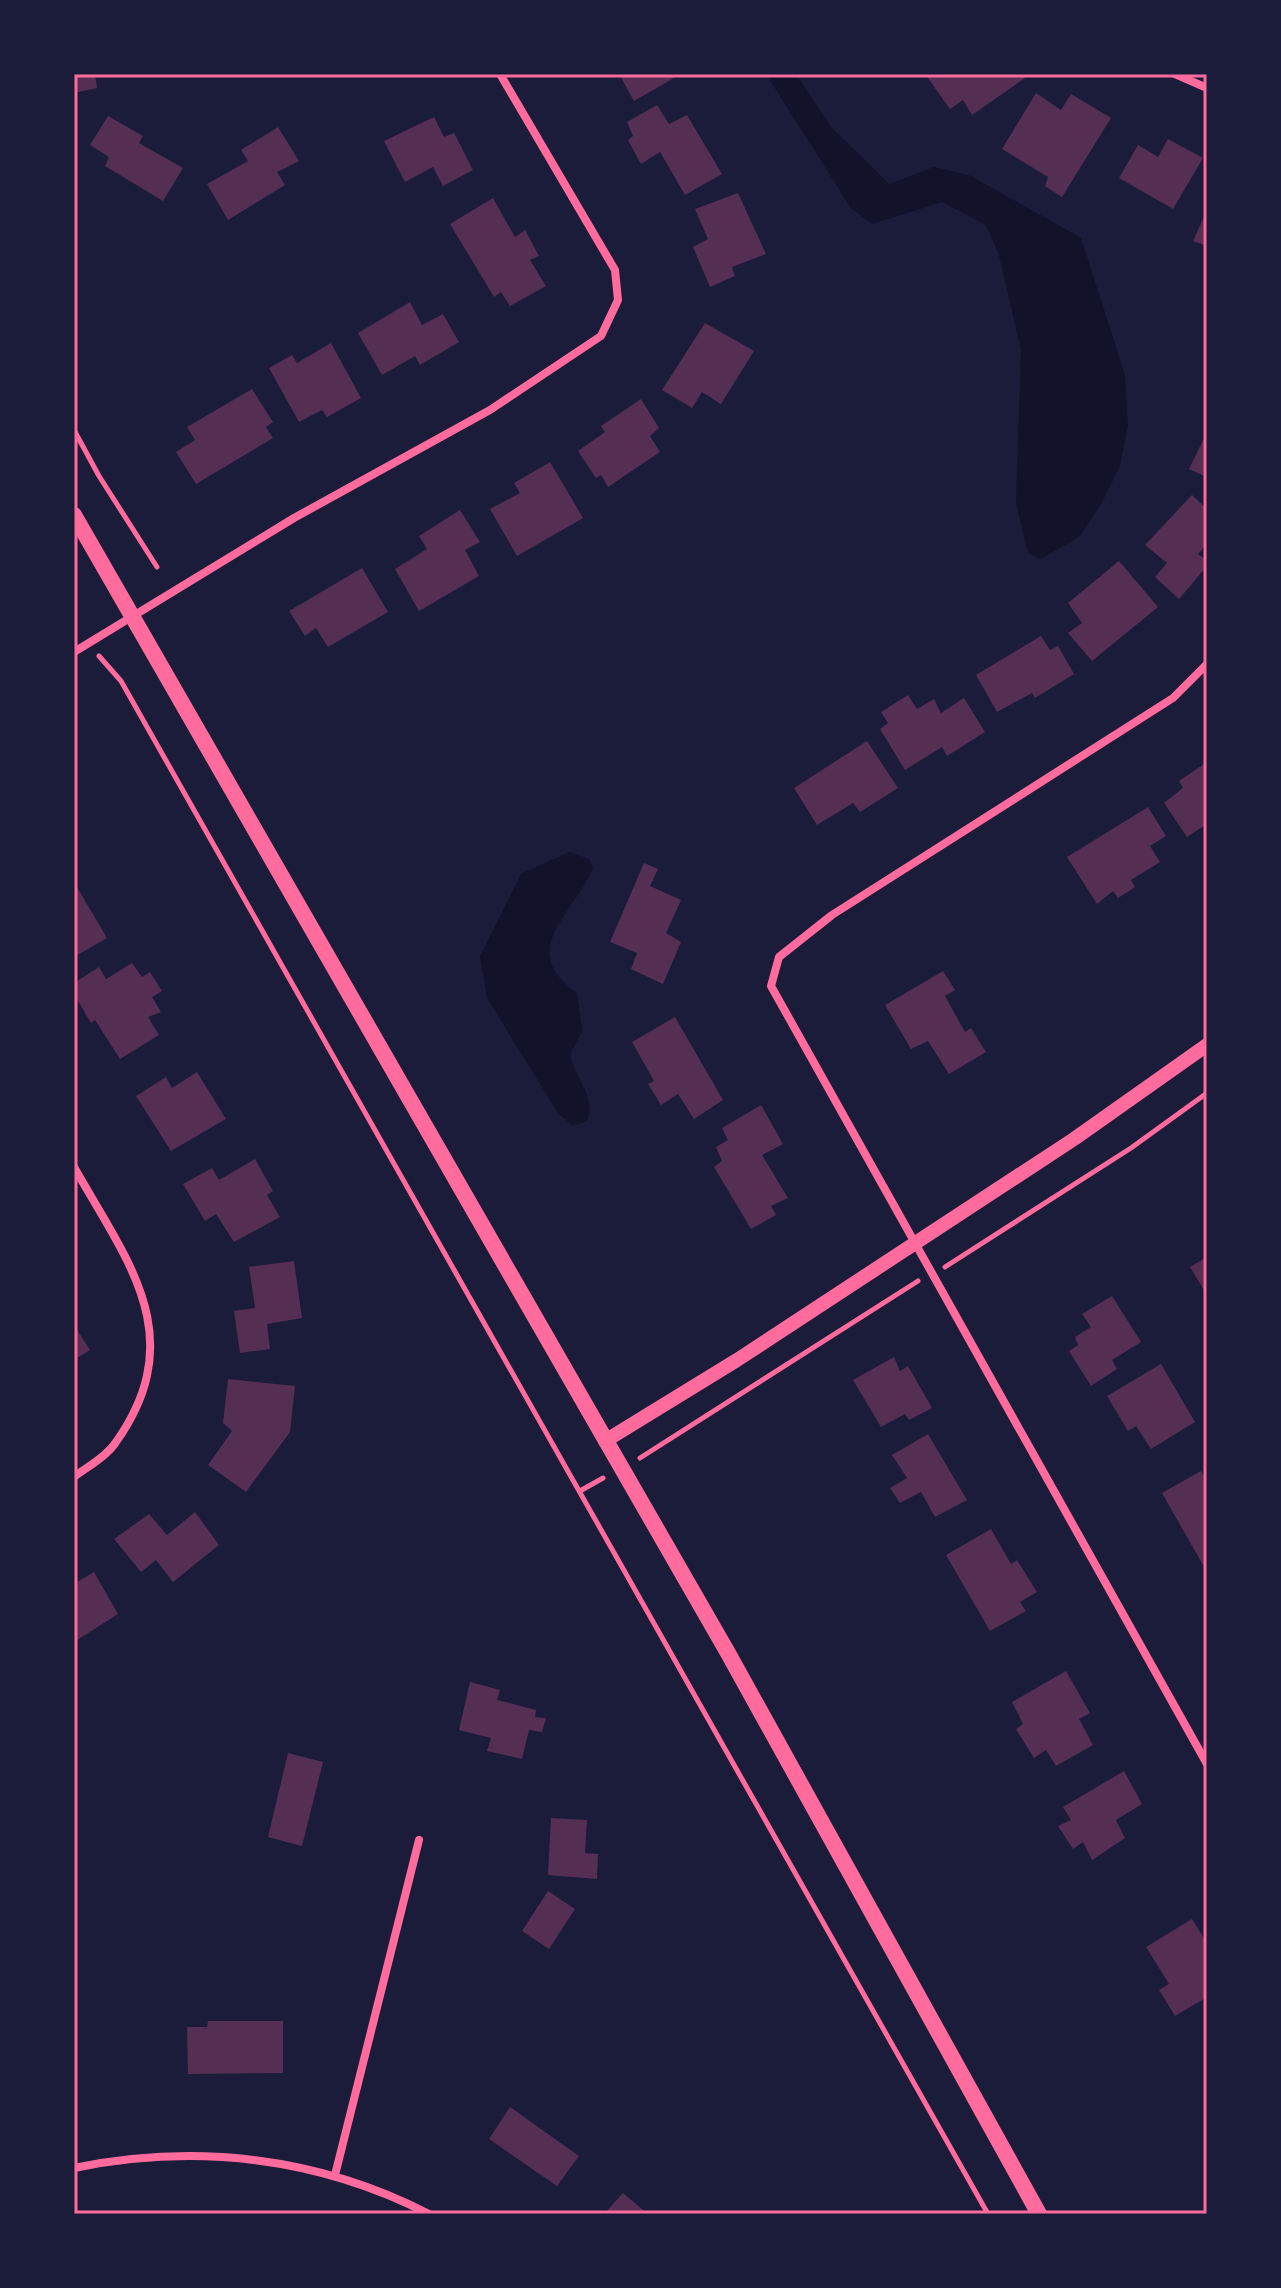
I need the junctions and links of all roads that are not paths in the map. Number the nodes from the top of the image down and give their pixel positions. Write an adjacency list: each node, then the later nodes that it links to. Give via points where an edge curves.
1 (500, 74): 5 (street, via 615,270 618,300 601,336 490,410)
2 (1175, 74): 3 (street)
3 (1207, 88)
4 (74, 515): 5 (main road)
5 (134, 614): 6 (street); 11 (main road)
6 (74, 652)
7 (1207, 664): 10 (street, via 1173,698 832,915 779,957 771,986)
8 (1207, 1045): 10 (street)
9 (74, 1167): 12 (street, via 131,1265 151,1323 149,1378 116,1444)
10 (917, 1243): 11 (street); 13 (street)
11 (605, 1441): 18 (main road)
12 (74, 1477)
13 (1207, 1764)
14 (419, 1840): 16 (street)
15 (74, 2168): 16 (street, via 184,2155 259,2159)
16 (335, 2175): 17 (street)
17 (429, 2214)
18 (1039, 2214)

